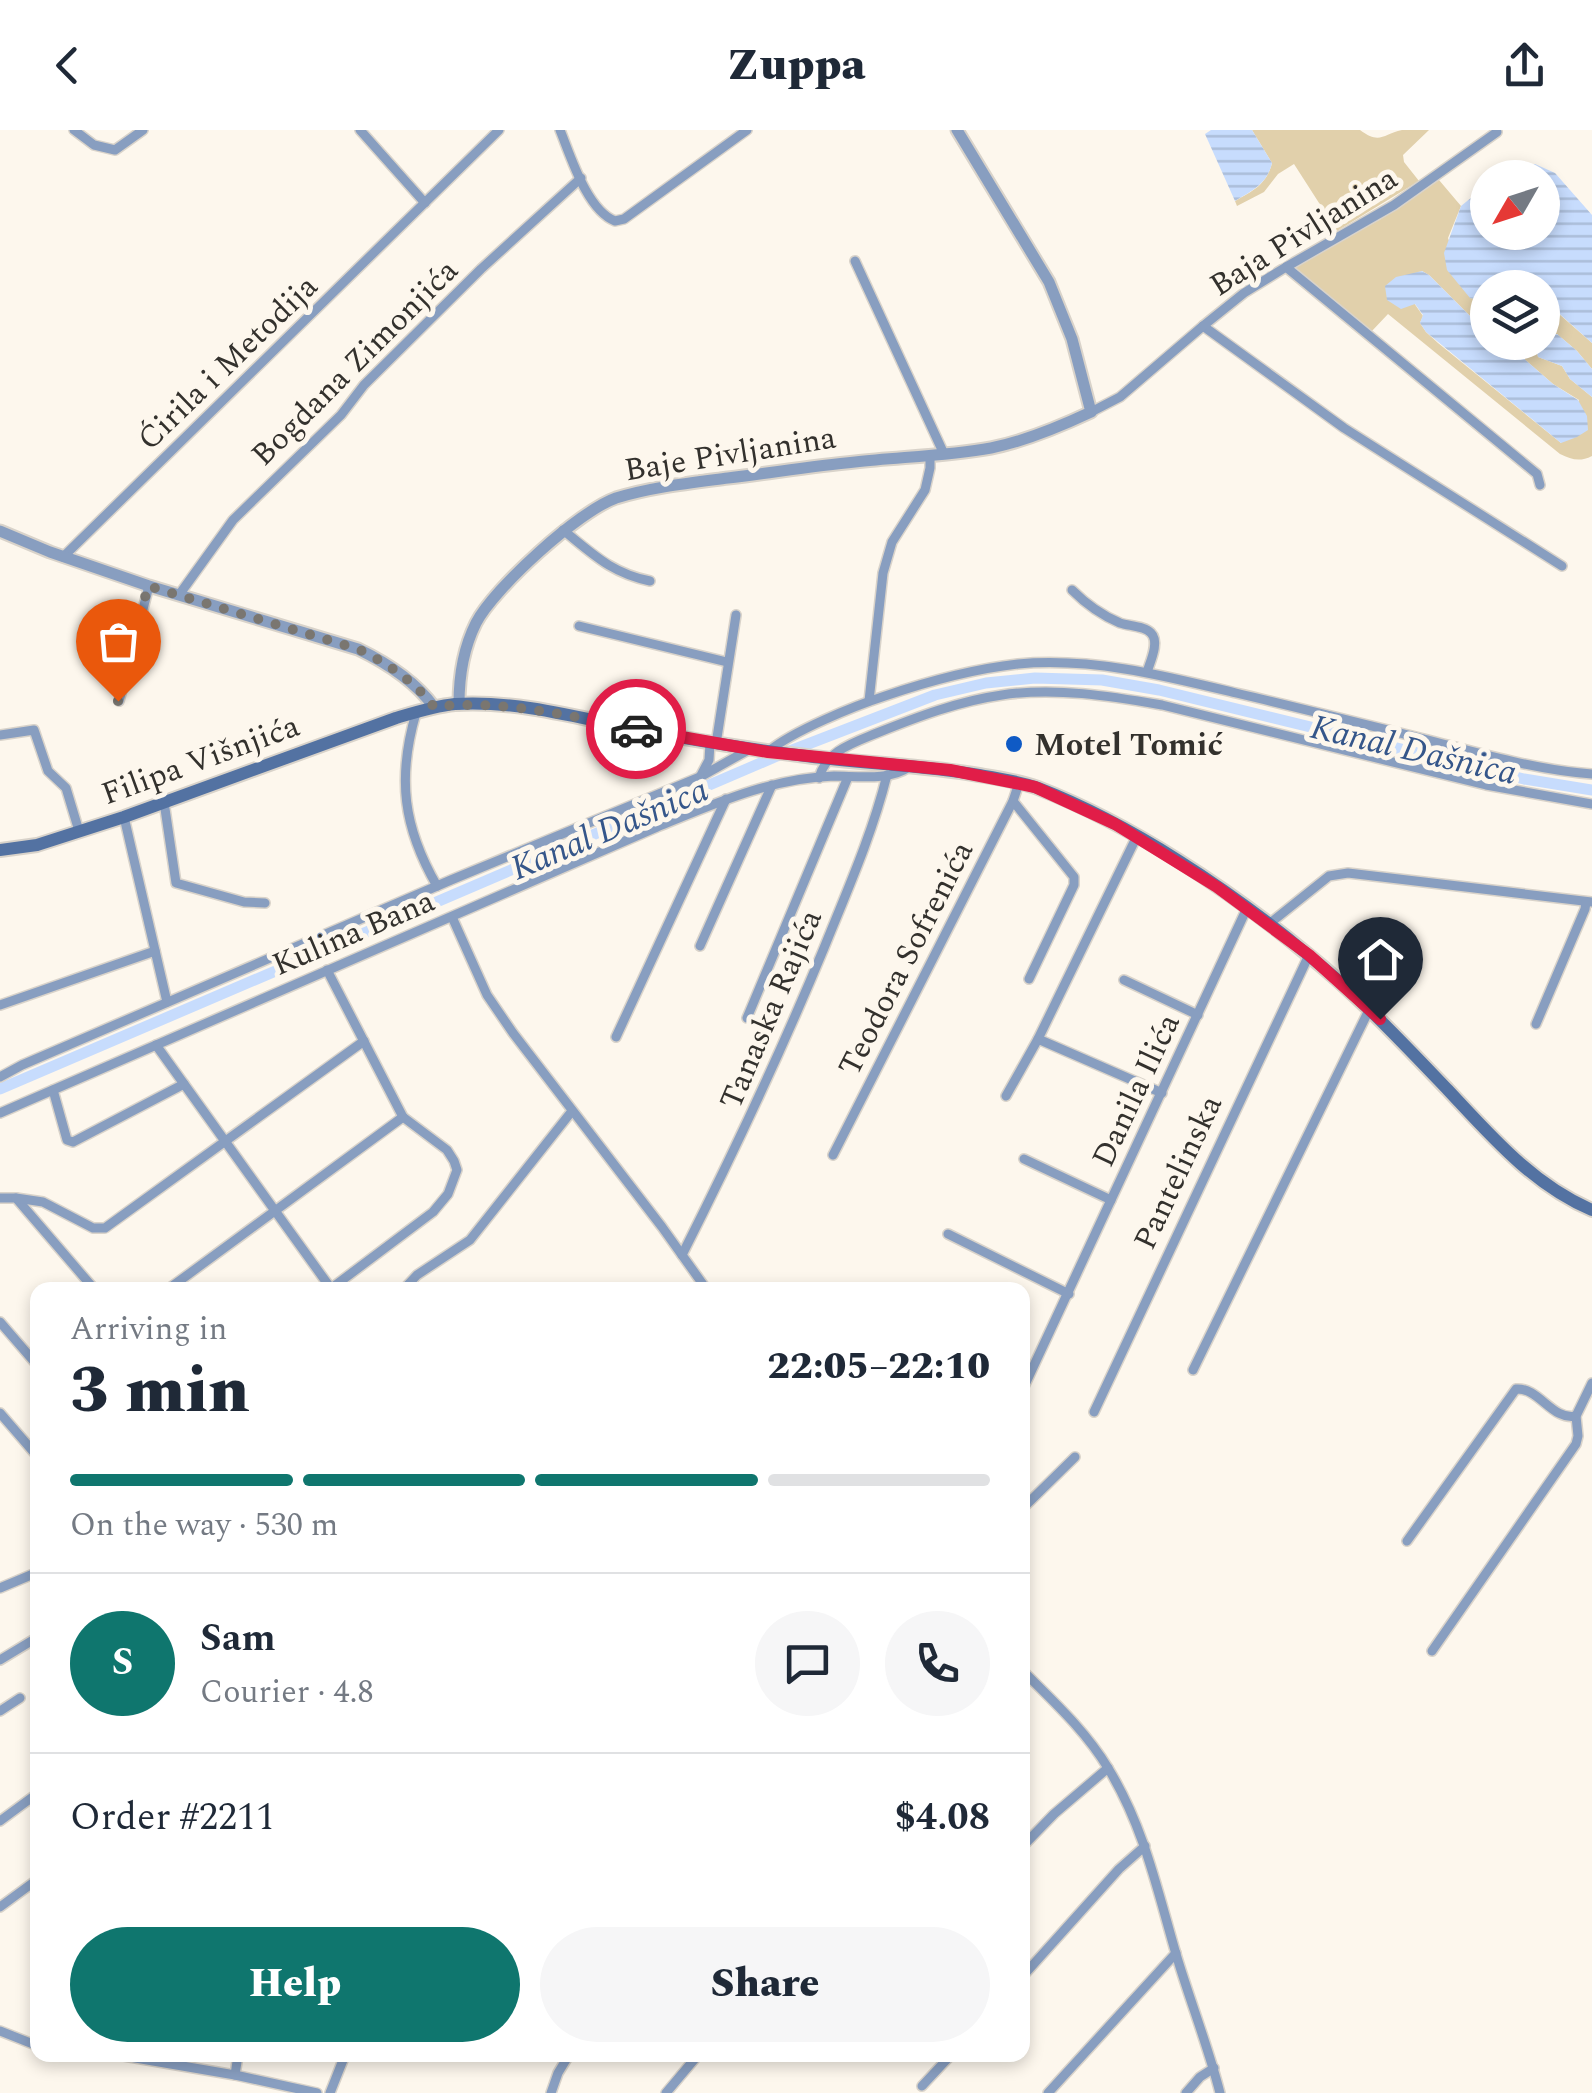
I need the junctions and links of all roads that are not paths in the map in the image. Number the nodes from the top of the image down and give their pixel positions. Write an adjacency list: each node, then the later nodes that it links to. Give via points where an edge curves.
1 (74, 130): 2 (street, via 115,150)
2 (143, 130)
3 (360, 130): 10 (street)
4 (499, 130): 10 (street, Ćirila i Metodija)
5 (560, 130): 9 (street)
6 (747, 130): 9 (street, via 620,221 598,210)
7 (957, 130): 14 (street, via 1048,282)
8 (1498, 132): 12 (street, Baja Pivljanina, via 1394,206)
9 (581, 178): 25 (street, Bogdana Zimonjića, via 481,269 233,520)
10 (425, 204): 20 (street, Ćirila i Metodija)
11 (855, 261): 15 (street)
12 (1286, 266): 13 (street, Baja Pivljanina); 17 (street, via 1537,474)
13 (1203, 326): 14 (street, Baja Pivljanina, via 1120,397); 21 (street, via 1344,428)
14 (1091, 412): 15 (street, Baje Pivljanina, via 1016,442)
15 (944, 454): 16 (street, Baje Pivljanina)
16 (930, 455): 18 (street, Baje Pivljanina, via 647,490 612,500); 31 (street, via 925,490 892,542 882,572)
17 (1540, 485)
18 (563, 530): 22 (street, via 601,562); 32 (street, Baje Pivljanina, via 476,623)
19 (0, 531): 20 (street)
20 (63, 556): 23 (street)
21 (1562, 566)
22 (650, 582)
23 (148, 586): 25 (street); 30 (street)
24 (1072, 590): 29 (street, via 1120,623 1150,631)
25 (179, 595): 33 (street, via 358,649 390,666)
26 (736, 615): 28 (street)
27 (580, 626): 28 (street)
28 (728, 662): 36 (street)
29 (1148, 672): 31 (street, via 1021,664 924,682); 41 (street, via 1489,756)
30 (118, 701)
31 (869, 701): 38 (street)
32 (459, 704): 33 (main road, Filipa Višnjića); 36 (main road, Filipa Višnjića, via 536,710)
33 (434, 707): 34 (main road, Filipa Višnjića)
34 (416, 712): 50 (main road, Filipa Višnjića); 56 (street, via 404,763 407,815)
35 (0, 734): 53 (street, via 34,730 48,771 66,788)
36 (713, 743): 37 (main road, Filipa Višnjića); 43 (street)
37 (750, 749): 38 (main road, Filipa Višnjića); 43 (street)
38 (768, 752): 39 (main road, Filipa Višnjića)
39 (827, 759): 40 (main road); 45 (street); 51 (street, via 871,735 956,705 1002,695 1075,693 1162,705 1486,785)
40 (911, 765): 42 (street, Kulina Bana); 46 (main road)
41 (1592, 774)
42 (887, 775): 44 (street, Kulina Bana); 95 (street, Tanaska Rajića, via 815,969)
43 (700, 777): 56 (street)
44 (848, 777): 45 (street, Kulina Bana); 72 (street)
45 (818, 778): 47 (street, Kulina Bana)
46 (1019, 782): 49 (street, Teodora Sofrenića); 54 (main road)
47 (772, 785): 48 (street, Kulina Bana); 62 (street)
48 (726, 800): 60 (street, Kulina Bana); 74 (street)
49 (1013, 801): 66 (street, via 1074,877); 87 (street, Teodora Sofrenića)
50 (164, 802): 52 (main road, Filipa Višnjića); 58 (street, via 176,883)
51 (1592, 804)
52 (124, 816): 53 (main road, Filipa Višnjića); 63 (street)
53 (79, 831): 55 (main road, Filipa Višnjića)
54 (1137, 836): 59 (main road); 75 (street)
55 (0, 850)
56 (437, 886): 68 (street)
57 (1589, 902): 61 (street, via 1348,873 1329,876); 73 (street)
58 (265, 903)
59 (1247, 908): 61 (main road); 71 (street, Danila Ilića)
60 (452, 916): 65 (street, Kulina Bana); 83 (street, via 488,995)
61 (1270, 924): 64 (main road)
62 (700, 946)
63 (155, 951): 68 (street); 69 (street)
64 (1309, 955): 70 (main road); 108 (street, Pantelinska)
65 (327, 970): 76 (street); 77 (street, Kulina Bana)
66 (1029, 979)
67 (1124, 980): 71 (street)
68 (167, 1002): 78 (street)
69 (0, 1006)
70 (1369, 1010): 92 (main road, via 1512,1158); 105 (street)
71 (1198, 1015): 81 (street, Danila Ilića)
72 (747, 1018)
73 (1536, 1024)
74 (616, 1037)
75 (1038, 1039): 81 (street); 82 (street)
76 (364, 1041): 85 (street); 86 (street)
77 (156, 1044): 79 (street); 80 (street, Kulina Bana)
78 (0, 1077)
79 (184, 1084): 80 (street, via 73,1142); 86 (street)
80 (53, 1090): 84 (street, Kulina Bana)
81 (1162, 1093): 91 (street, Danila Ilića)
82 (1006, 1096)
83 (572, 1111): 95 (street); 100 (street, via 470,1240)
84 (0, 1113)
85 (403, 1117): 93 (street); 99 (street, via 446,1150 455,1179 433,1212)
86 (226, 1142): 90 (street, via 105,1228); 93 (street)
87 (833, 1155)
88 (1024, 1159): 91 (street)
89 (0, 1198): 90 (street)
90 (16, 1198): 96 (street)
91 (1112, 1200): 102 (street, Danila Ilića)
92 (1592, 1210)
93 (276, 1212): 97 (street); 98 (street)
94 (948, 1234): 102 (street)
95 (682, 1255): 101 (street)
96 (88, 1282)
97 (178, 1282)
98 (325, 1282)
99 (341, 1282)
100 (410, 1282)
101 (701, 1282)
102 (1068, 1294): 106 (street, Danila Ilića)
103 (0, 1322): 104 (street)
104 (30, 1357)
105 (1193, 1370)
106 (1030, 1374)
107 (1592, 1382): 110 (street)
108 (1094, 1412)
109 (0, 1413): 111 (street)
110 (1576, 1416): 114 (street, via 1564,1417 1525,1388 1516,1389); 118 (street, via 1576,1444)
111 (30, 1449)
112 (1075, 1457): 113 (street)
113 (1030, 1500)
114 (1407, 1540)
115 (30, 1575): 116 (street)
116 (0, 1588)
117 (30, 1642): 119 (street)
118 (1432, 1652)
119 (0, 1660)
120 (1030, 1682): 123 (street, via 1087,1736)
121 (20, 1698): 122 (street)
122 (0, 1711)
123 (1108, 1768): 126 (street); 127 (street)
124 (30, 1799): 125 (street)
125 (0, 1821)
126 (1030, 1839)
127 (1145, 1846): 130 (street); 131 (street)
128 (30, 1885): 129 (street)
129 (0, 1908)
130 (1176, 1953): 142 (street); 149 (street)
131 (1030, 1968)
132 (0, 2031): 133 (street)
133 (30, 2044)
134 (160, 2062): 141 (street)
135 (190, 2062): 141 (street)
136 (237, 2062): 143 (street)
137 (341, 2062): 146 (street)
138 (565, 2062): 147 (street)
139 (692, 2062): 148 (street)
140 (944, 2062): 144 (street)
141 (190, 2067): 143 (street)
142 (1214, 2068): 150 (street); 151 (street)
143 (235, 2075): 145 (street)
144 (922, 2086)
145 (317, 2093)
146 (330, 2093)
147 (551, 2093)
148 (666, 2093)
149 (1048, 2093)
150 (1186, 2093)
151 (1220, 2093)

